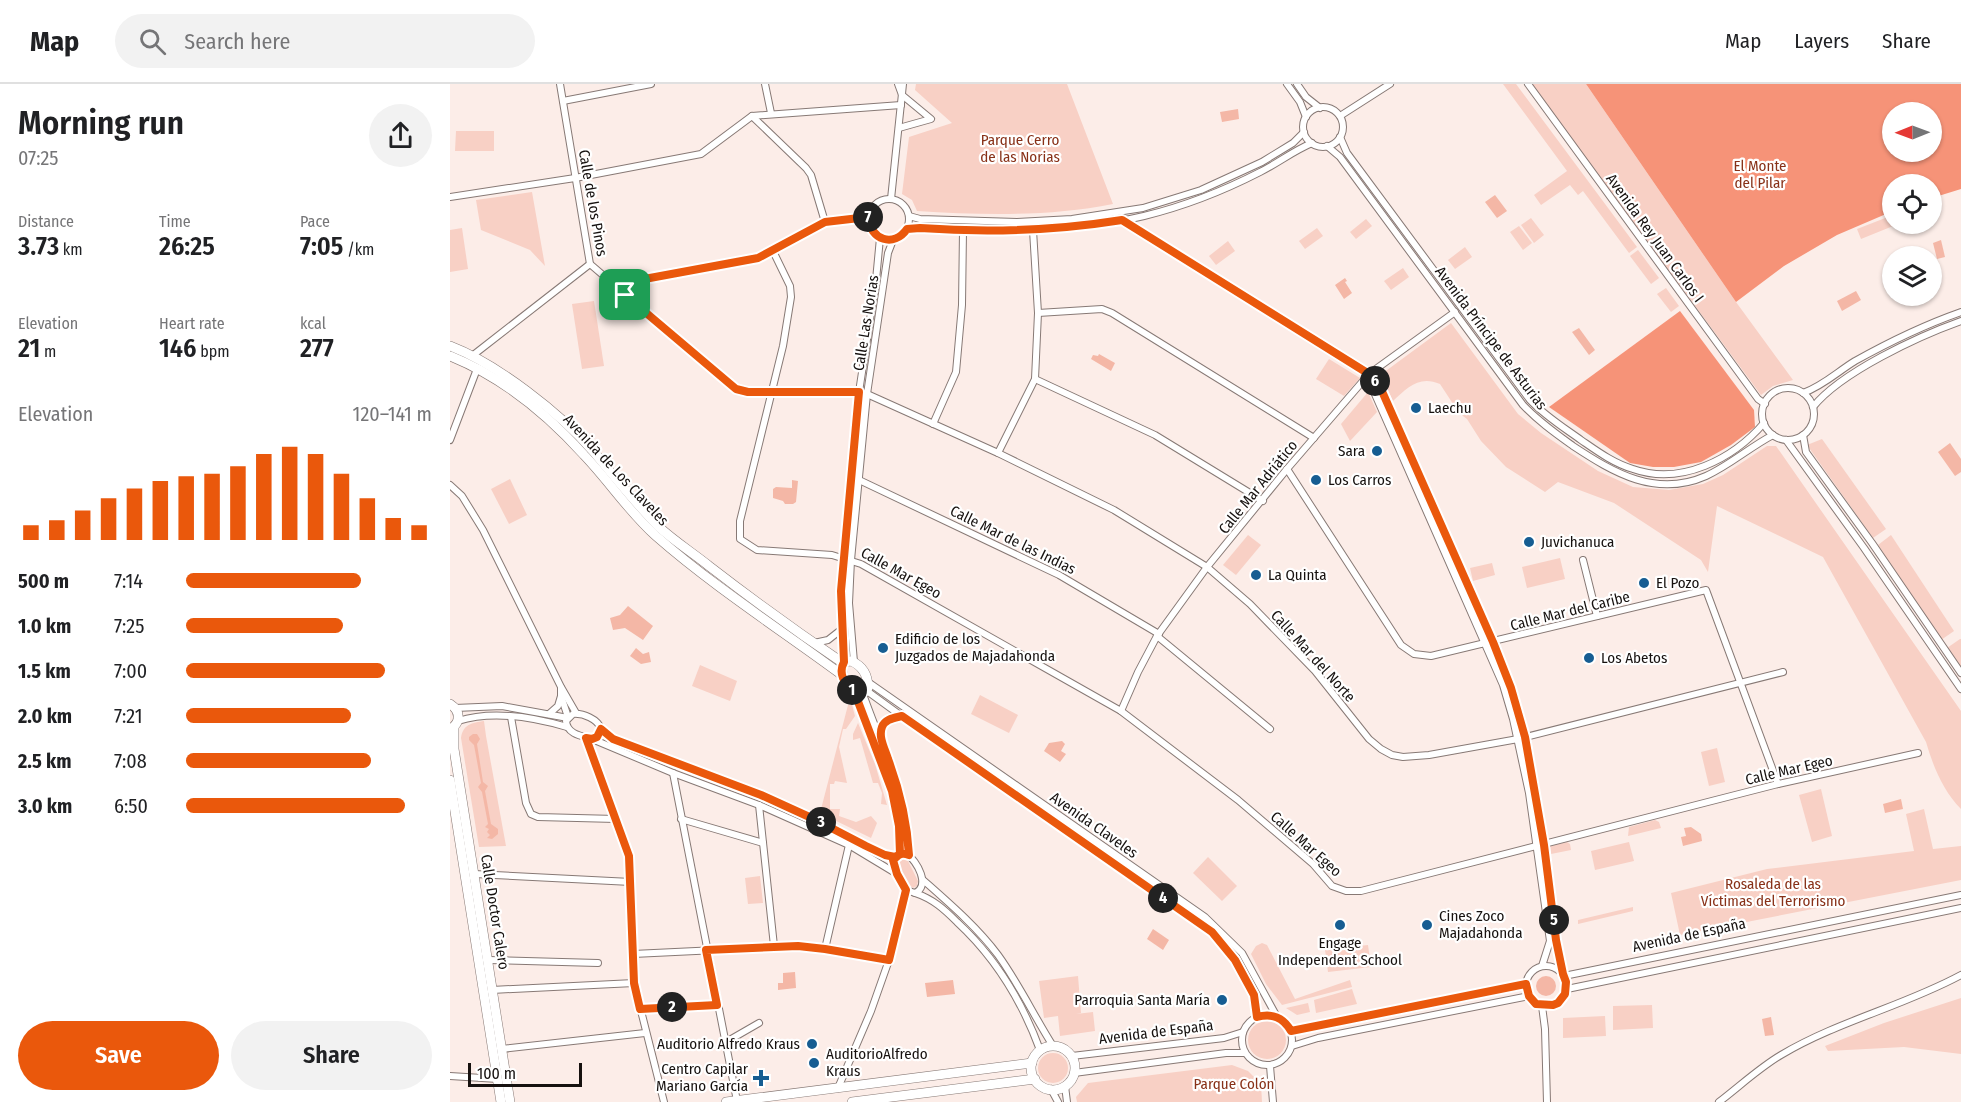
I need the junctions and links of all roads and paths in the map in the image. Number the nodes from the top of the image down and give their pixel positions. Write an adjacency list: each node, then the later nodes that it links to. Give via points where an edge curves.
1 (560, 84): 11 (street, Calle de los Pinos)
2 (651, 84): 11 (street)
3 (765, 84): 14 (street)
4 (898, 84): 10 (street)
5 (903, 84): 10 (street)
6 (1287, 84): 17 (street)
7 (1297, 84): 13 (street)
8 (1390, 84): 16 (street)
9 (1528, 84): 52 (street, Avenida Rey Juan Carlos I)
10 (902, 95): 12 (street); 18 (street, via 931,119)
11 (563, 101): 23 (street, Calle de los Pinos)
12 (901, 105): 14 (street); 18 (street)
13 (1320, 108): 16 (street, via 1331,109); 17 (street)
14 (771, 113): 15 (street)
15 (752, 116): 23 (street, via 701,154); 29 (street, via 806,168)
16 (1340, 116): 20 (street)
17 (1306, 117): 19 (street)
18 (899, 128): 25 (street)
19 (1304, 132): 21 (street); 26 (street, via 1262,162 1201,190 1143,208 1072,219 1017,222)
20 (1340, 137): 22 (street); 54 (street, Avenida Príncipe de Asturias, via 1347,153 1530,400 1545,415 1608,458 1634,470 1676,474 1720,459)
21 (1312, 144): 22 (street); 28 (street, via 1202,199)
22 (1328, 146): 38 (street, Avenida Príncipe de Asturias)
23 (575, 178): 24 (street); 36 (street, Calle de los Pinos)
24 (450, 197)
25 (891, 199): 26 (street, via 903,204); 27 (street, via 879,201)
26 (909, 216): 30 (street)
27 (868, 217): 29 (street); 33 (street, via 871,229)
28 (1122, 220): 31 (street); 46 (street)
29 (825, 222): 35 (street)
30 (907, 229): 32 (street); 34 (street)
31 (1033, 230): 32 (street); 40 (street)
32 (963, 231): 55 (street, via 956,372)
33 (880, 238): 34 (street); 48 (street)
34 (893, 240): 51 (street, Calle Las Norias)
35 (772, 251): 37 (street, via 758,258 639,280); 49 (street, via 790,286 791,297)
36 (590, 264): 37 (street, Calle de los Pinos); 44 (street)
37 (625, 295): 49 (street, Calle de los Pinos, via 736,389)
38 (1455, 312): 46 (street, Calle Mar Adriático); 56 (street, Avenida Príncipe de Asturias, via 1539,422 1603,466 1632,480 1679,483 1703,477)
39 (1961, 312): 50 (street, via 1900,336)
40 (1038, 313): 47 (street); 58 (street, via 1102,309 1112,313)
41 (1961, 321): 53 (street, via 1906,344 1857,372 1821,396)
42 (450, 346): 44 (street, Avenida de Los Claveles)
43 (450, 356): 45 (street, Avenida de Los Claveles)
44 (472, 356): 75 (street, Avenida de Los Claveles, via 559,418 661,529)
45 (477, 369): 59 (street); 80 (street, Avenida de Los Claveles, via 514,391 555,425 656,536)
46 (1369, 374): 58 (street, Calle Mar Adriático); 74 (street, via 1381,389); 76 (street)
47 (1035, 379): 61 (street); 67 (street, via 1155,435)
48 (859, 392): 49 (street, Calle de los Pinos); 51 (street, Calle Mar del Norte); 64 (street)
49 (771, 393): 68 (street, via 740,521 740,539 758,550)
50 (1803, 393): 52 (street, via 1781,390); 53 (street)
51 (867, 394): 55 (street, Calle Mar del Norte); 65 (street, Calle Las Norias)
52 (1765, 404): 54 (street)
53 (1813, 407): 57 (street, via 1813,422)
54 (1764, 423): 56 (street)
55 (933, 424): 61 (street, Calle Mar del Norte)
56 (1773, 435): 60 (street)
57 (1803, 435): 60 (street); 79 (street, via 1806,452)
58 (1314, 438): 62 (street, Calle Mar Adriático)
59 (450, 440)
60 (1786, 440): 84 (street)
61 (998, 453): 70 (street, Calle Mar del Norte, via 1113,510)
62 (1287, 469): 67 (street, Calle Mar Adriático); 76 (street, Calle Mar del Caribe, via 1401,645 1414,654 1431,656)
63 (450, 476): 66 (street)
64 (851, 478): 65 (street, Calle Mar de las Indias); 68 (street)
65 (859, 480): 68 (street, Calle Las Norias); 73 (street, Calle Mar de las Indias, via 1059,574)
66 (450, 485): 82 (street, via 462,496 483,530)
67 (1263, 501): 70 (street, Calle Mar Adriático)
68 (847, 558): 72 (street, via 841,591); 77 (street, Calle Las Norias); 87 (street, Calle Mar Egeo)
69 (1583, 560): 71 (street)
70 (1207, 567): 73 (street, Calle Mar Adriático); 99 (street, Calle Mar del Norte, via 1250,604 1315,671 1381,749 1403,757)
71 (1597, 616): 74 (street, Calle Mar del Caribe); 81 (street, Calle Mar del Caribe, via 1706,590)
72 (842, 629): 75 (street, via 828,640); 77 (street)
73 (1158, 635): 87 (street, Calle Mar Adriático); 96 (street, Calle Mar de las Indias)
74 (1493, 642): 76 (street, Calle Mar del Caribe); 99 (street, via 1511,688)
75 (813, 643): 77 (street, Avenida de Los Claveles)
76 (1485, 644): 99 (street)
77 (847, 662): 80 (street); 83 (street, via 862,668)
78 (1783, 672): 81 (street, Calle Mar del Norte)
79 (1961, 674)
80 (842, 675): 83 (street, Avenida de Los Claveles, via 848,687)
81 (1740, 684): 99 (street, Calle Mar del Norte); 103 (street)
82 (561, 687): 85 (street); 88 (street)
83 (863, 689): 90 (street); 97 (street); 111 (street, via 892,791 899,826); 141 (street, Avenida Claveles, via 1205,917 1242,953)
84 (1961, 689)
85 (561, 696): 89 (street, via 558,706); 92 (street)
86 (453, 706): 89 (street, via 502,706); 93 (street, Calle Doctor Calero, via 459,716)
87 (1121, 711): 110 (street, Calle Mar Egeo, via 1238,800 1313,864 1332,886 1346,891 1361,891)
88 (576, 713): 92 (street); 95 (street, via 597,722)
89 (549, 714): 92 (street)
90 (902, 716): 97 (street, via 886,721); 140 (street, via 1212,932 1235,960 1254,995)
91 (511, 717): 93 (street, via 473,716); 94 (street); 105 (street, via 531,814)
92 (568, 717): 94 (street)
93 (454, 726): 113 (street, Calle Doctor Calero, via 454,749)
94 (567, 727): 98 (street)
95 (601, 729): 98 (street, via 597,737); 111 (street, via 613,739 761,795 885,855)
96 (1270, 729)
97 (881, 737): 112 (street, via 908,825)
98 (589, 738): 101 (street); 105 (street)
99 (1521, 738): 109 (street); 110 (street)
100 (1918, 753): 103 (street, Calle Mar Egeo)
101 (673, 773): 104 (street); 106 (street)
102 (450, 780): 157 (street, Calle Doctor Calero)
103 (1778, 784): 109 (street, Calle Mar Egeo)
104 (759, 805): 107 (street); 108 (street)
105 (616, 819): 116 (street, via 629,856)
106 (681, 819): 107 (street); 124 (street)
107 (763, 843): 122 (street)
108 (849, 845): 114 (street); 123 (street)
109 (1544, 845): 110 (street, Calle Mar Egeo); 121 (street)
110 (1536, 847): 121 (street)
111 (897, 855): 112 (street); 114 (street, via 893,866)
112 (909, 855): 115 (street)
113 (474, 874): 116 (street); 126 (street, Calle Doctor Calero)
114 (897, 874): 117 (street)
115 (923, 880): 118 (street, via 921,891); 147 (street, via 996,953)
116 (631, 882): 125 (street)
117 (906, 890): 118 (street); 127 (street)
118 (915, 893): 150 (street, via 938,904 990,957 1015,993)
119 (1961, 895): 130 (street, Avenida de España)
120 (1961, 908): 134 (street, Avenida de España)
121 (1553, 940): 129 (street); 130 (street)
122 (774, 946): 123 (street); 124 (street)
123 (825, 949): 127 (street)
124 (706, 950): 125 (street); 137 (street)
125 (633, 954): 132 (street)
126 (488, 960): 128 (street); 135 (street, Calle Doctor Calero)
127 (889, 960): 160 (street)
128 (598, 963)
129 (1542, 966): 130 (street, via 1554,967); 133 (street, via 1531,973)
130 (1563, 975): 134 (street)
131 (1961, 975): 172 (street, via 1797,1046)
132 (634, 983): 135 (street); 139 (street)
133 (1526, 984): 136 (street); 143 (street)
134 (1566, 989): 138 (street, via 1558,1003)
135 (492, 990): 149 (street, Calle Doctor Calero)
136 (1529, 996): 138 (street); 148 (street)
137 (717, 1005): 139 (street); 146 (street)
138 (1542, 1006): 171 (street)
139 (640, 1009): 145 (street)
140 (1257, 1017): 141 (street); 144 (street)
141 (1277, 1017): 143 (street)
142 (759, 1023): 146 (street)
143 (1291, 1031): 148 (street)
144 (1243, 1032): 151 (street); 152 (street, Avenida de España, via 1224,1038)
145 (645, 1033): 149 (street); 165 (street)
146 (726, 1042): 162 (street)
147 (1053, 1046): 150 (street); 152 (street)
148 (1292, 1046): 154 (street, via 1285,1059)
149 (502, 1049): 164 (street, Calle Doctor Calero)
150 (1040, 1050): 153 (street)
151 (1245, 1053): 154 (street, via 1257,1064); 155 (street, Avenida de España)
152 (1072, 1056): 155 (street)
153 (1032, 1063): 158 (street); 160 (street)
154 (1270, 1066): 170 (street)
155 (1074, 1072): 159 (street)
156 (450, 1076): 157 (street)
157 (498, 1079): 163 (street, Calle Doctor Calero)
158 (1035, 1079): 161 (street); 167 (street)
159 (1065, 1086): 161 (street); 169 (street)
160 (838, 1088): 162 (street)
161 (1051, 1089): 168 (street)
162 (737, 1101): 166 (street)
163 (501, 1102)
164 (510, 1102)
165 (664, 1102)
166 (726, 1102)
167 (852, 1102)
168 (1058, 1102)
169 (1067, 1102)
170 (1273, 1102)
171 (1547, 1102)
172 (1719, 1102)

